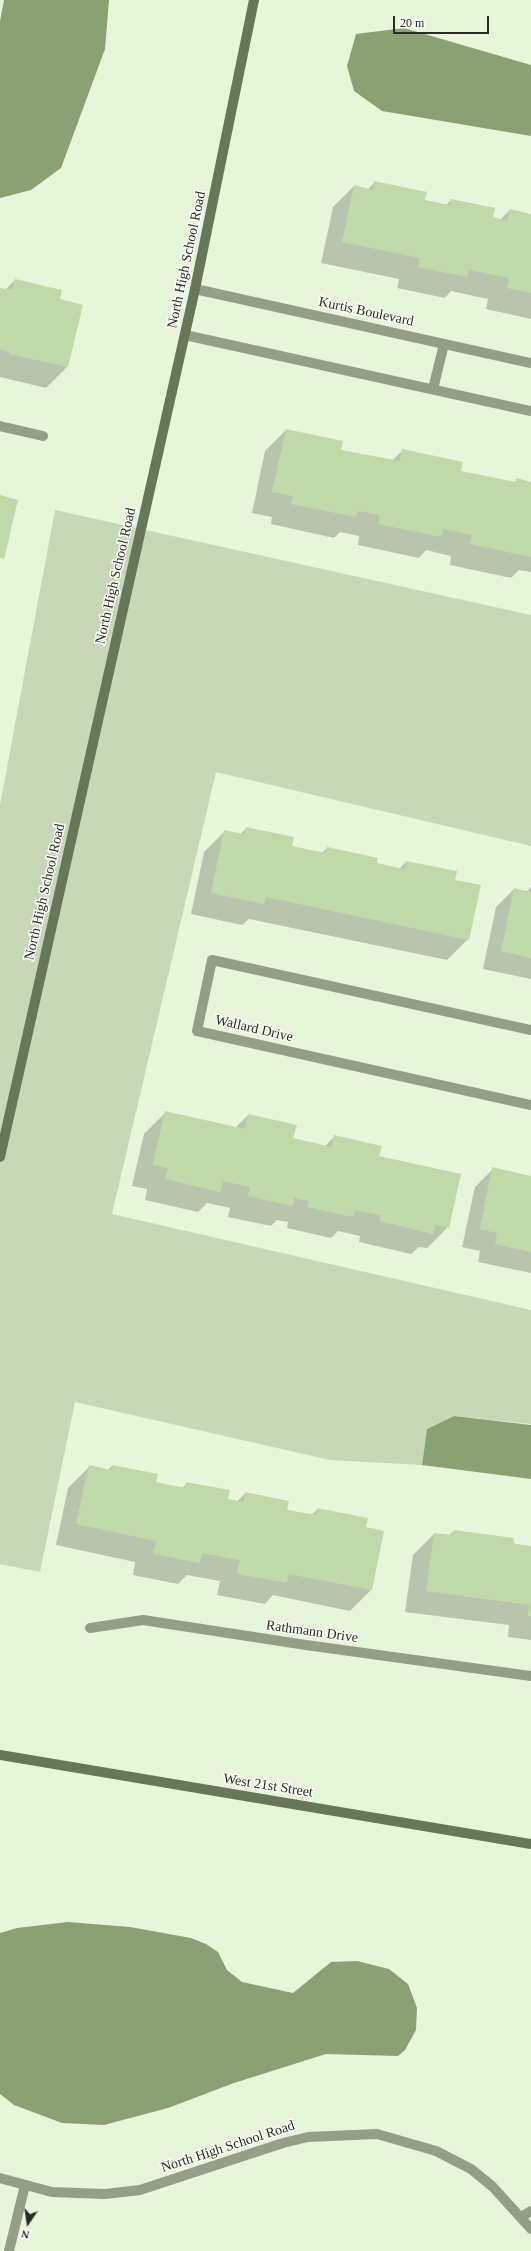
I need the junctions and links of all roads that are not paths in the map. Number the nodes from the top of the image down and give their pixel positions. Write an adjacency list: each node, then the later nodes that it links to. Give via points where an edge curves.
1 (254, 0): 2 (street, North High School Road)
2 (195, 289): 3 (street, North High School Road); 4 (street, Kurtis Boulevard)
3 (185, 335): 6 (street); 12 (street, North High School Road)
4 (444, 344): 5 (street, Kurtis Boulevard); 6 (street)
5 (531, 363)
6 (433, 389): 7 (street)
7 (531, 411)
8 (0, 426): 9 (street)
9 (43, 436)
10 (531, 1030): 11 (street, Wallard Drive, via 212,960 197,1031)
11 (531, 1105)
12 (0, 1157)
13 (90, 1628): 14 (street, Rathmann Drive, via 143,1620)
14 (531, 1676)
15 (0, 1755): 16 (street, West 21st Street)
16 (531, 1844)
17 (0, 2178): 18 (street, North High School Road)
18 (25, 2185): 20 (street, North High School Road, via 52,2192 86,2194 140,2190 308,2137 377,2134 436,2151 471,2169 492,2186); 22 (street)
19 (531, 2211): 20 (street)
20 (521, 2217): 21 (street, North High School Road)
21 (531, 2229)
22 (9, 2251)

